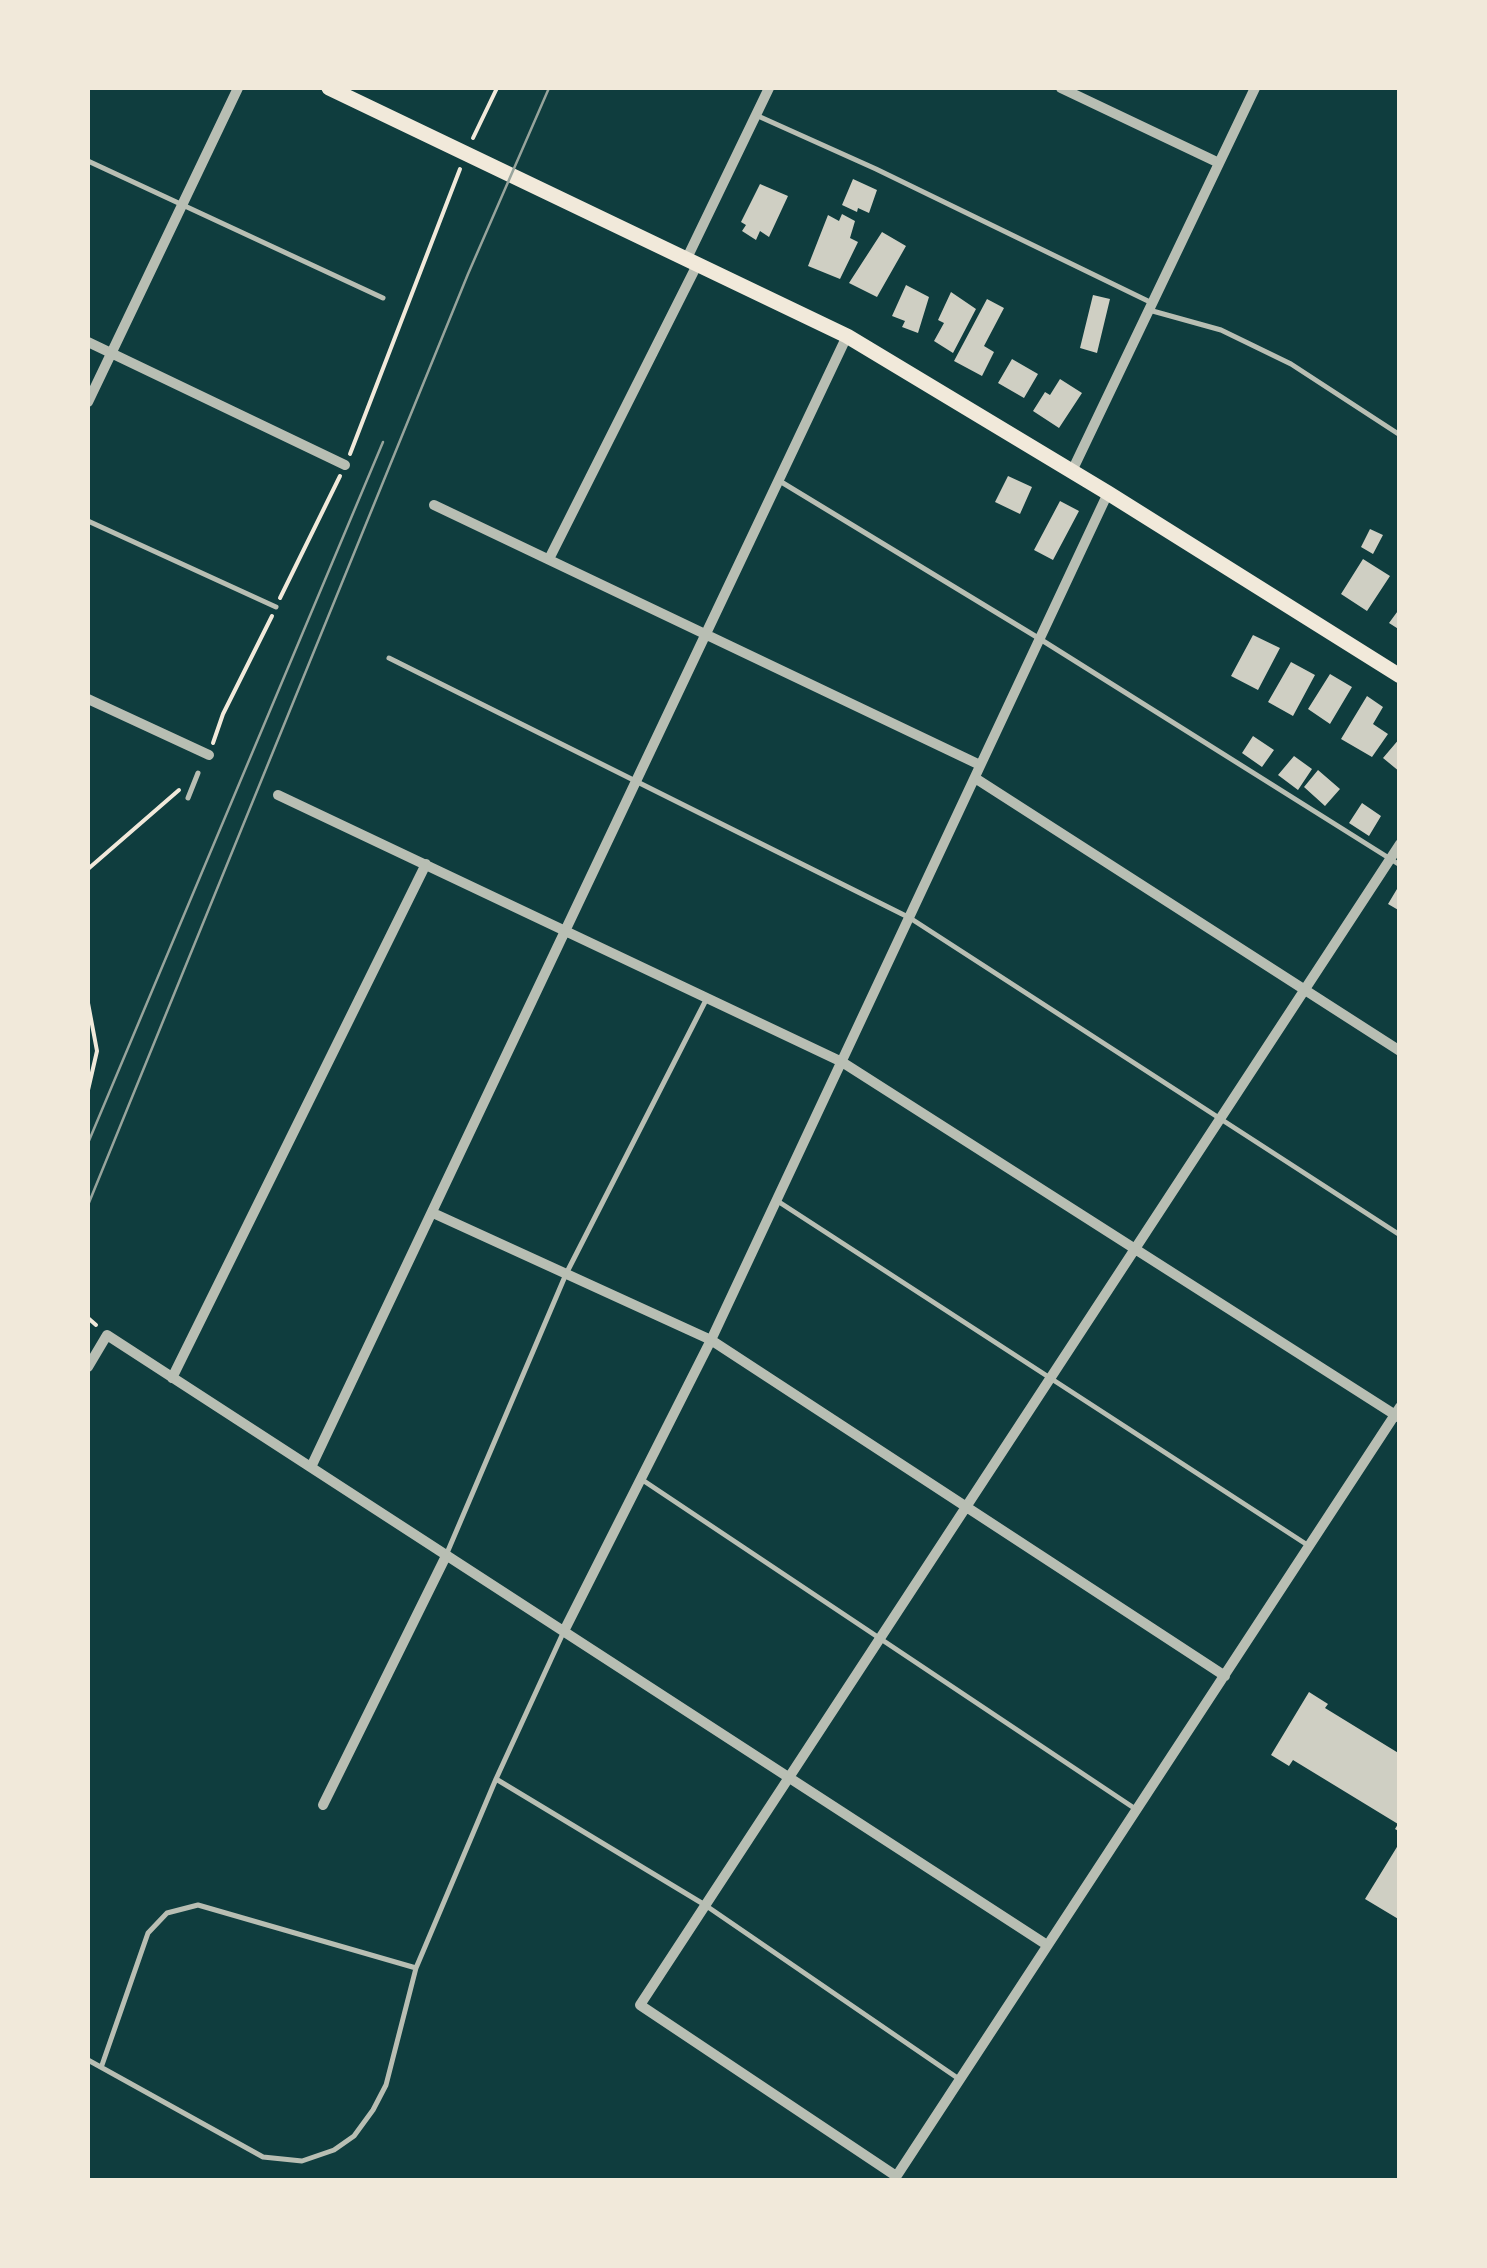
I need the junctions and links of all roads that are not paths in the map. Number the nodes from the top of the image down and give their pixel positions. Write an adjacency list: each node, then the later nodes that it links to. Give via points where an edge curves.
1 (238, 88): 9 (street)
2 (329, 88): 10 (main road)
3 (768, 88): 6 (street)
4 (1061, 88): 8 (street)
5 (1255, 88): 8 (street)
6 (756, 115): 10 (street); 12 (lane)
7 (88, 161): 9 (lane)
8 (1219, 163): 12 (street)
9 (180, 206): 11 (lane); 15 (street)
10 (692, 260): 13 (main road); 24 (street)
11 (382, 298)
12 (1150, 307): 17 (lane, via 1221,330 1291,364); 19 (street)
13 (847, 336): 19 (main road); 20 (street)
14 (88, 342): 15 (street)
15 (110, 353): 16 (street); 18 (street)
16 (88, 402)
17 (1400, 435)
18 (345, 465)
19 (1072, 472): 21 (main road)
20 (778, 480): 26 (street); 27 (lane)
21 (1108, 494): 27 (street); 29 (main road)
22 (434, 505): 24 (street)
23 (88, 522): 25 (lane)
24 (549, 559): 26 (street)
25 (276, 606)
26 (706, 633): 32 (street); 35 (street)
27 (1040, 639): 32 (street); 39 (lane)
28 (389, 658): 35 (lane)
29 (1400, 676)
30 (88, 699): 31 (street)
31 (208, 755)
32 (980, 765): 34 (street)
33 (198, 773): 37 (lane)
34 (975, 778): 41 (street); 43 (street)
35 (634, 784): 41 (lane); 42 (street)
36 (278, 795): 40 (street)
37 (188, 798)
38 (1400, 844): 39 (street)
39 (1395, 862): 43 (street)
40 (426, 864): 42 (street); 55 (street)
41 (910, 918): 46 (street); 47 (lane)
42 (565, 930): 44 (street); 49 (street)
43 (1304, 990): 45 (street); 47 (street)
44 (707, 998): 46 (street); 52 (lane)
45 (1400, 1052)
46 (842, 1062): 48 (street); 51 (street)
47 (1220, 1119): 50 (lane); 51 (street)
48 (777, 1201): 53 (street); 56 (lane)
49 (433, 1213): 52 (street); 58 (street)
50 (1400, 1235)
51 (1134, 1249): 56 (street); 57 (street)
52 (566, 1274): 53 (street); 62 (lane)
53 (711, 1340): 59 (street); 60 (street)
54 (88, 1367): 55 (street, via 107,1335)
55 (172, 1378): 58 (street)
56 (1050, 1378): 60 (street); 61 (lane)
57 (1398, 1413): 61 (street)
58 (310, 1468): 62 (street)
59 (641, 1479): 63 (street); 64 (lane)
60 (966, 1506): 64 (street); 65 (street)
61 (1309, 1546): 65 (street)
62 (446, 1556): 63 (street); 68 (street)
63 (564, 1631): 66 (street); 67 (lane)
64 (880, 1636): 66 (street); 69 (lane)
65 (1225, 1676): 69 (street)
66 (788, 1777): 70 (street); 71 (street)
67 (496, 1779): 70 (lane); 72 (lane)
68 (323, 1805)
69 (1136, 1810): 71 (street)
70 (705, 1905): 75 (lane); 76 (street, via 640,2005)
71 (1047, 1945): 75 (street)
72 (416, 1968): 74 (lane, via 198,1905 168,1914 148,1933); 74 (lane, via 386,2085 373,2110 354,2136 302,2161 263,2157)
73 (88, 2060): 74 (lane)
74 (102, 2065)
75 (960, 2079): 76 (street)
76 (895, 2178)

